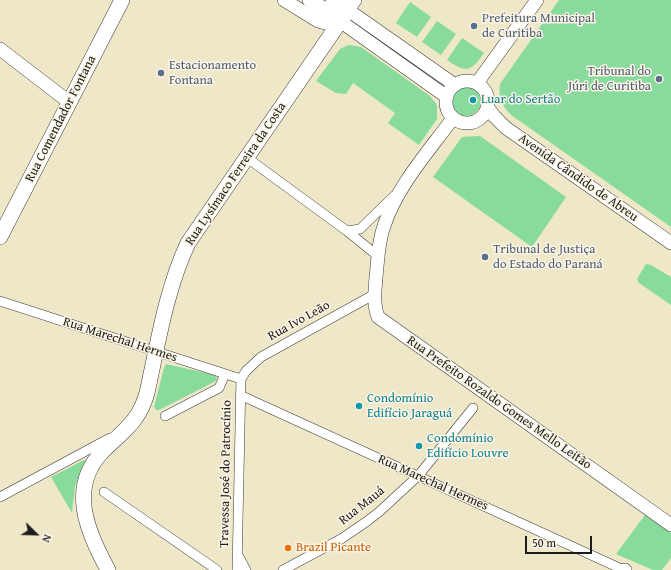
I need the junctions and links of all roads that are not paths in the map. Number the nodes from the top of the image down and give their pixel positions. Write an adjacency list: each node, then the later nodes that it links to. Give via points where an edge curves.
1 (122, 0): 11 (main road, Rua Comendador Fontana)
2 (284, 0): 6 (main road, via 318,22 329,23)
3 (310, 0): 6 (main road)
4 (334, 0): 6 (main road)
5 (537, 0): 8 (main road)
6 (348, 8): 9 (main road); 10 (main road); 14 (main road, Rua Lysímaco Ferreira da Costa)
7 (0, 49): 11 (main road)
8 (477, 83): 9 (main road, via 468,80); 12 (main road, via 485,89)
9 (455, 85): 10 (main road)
10 (447, 97): 13 (main road, via 447,108)
11 (69, 102): 17 (main road, Rua Comendador Fontana)
12 (488, 108): 13 (main road, via 482,118 471,123); 18 (main road, Avenida Cândido de Abreu, via 506,128)
13 (453, 118): 15 (main road, Rua Prefeito Rozaldo Gomes Mello Leitão)
14 (246, 157): 16 (street); 22 (main road, Rua Lysímaco Ferreira da Costa, via 197,229 182,257 171,288)
15 (402, 188): 16 (street, via 360,229); 19 (main road, Rua Prefeito Rozaldo Gomes Mello Leitão, via 384,226)
16 (347, 231): 19 (street)
17 (0, 237)
18 (671, 244)
19 (378, 256): 20 (main road, Rua Prefeito Rozaldo Gomes Mello Leitão)
20 (375, 294): 24 (street, Rua Ivo Leão, via 261,357 246,370); 32 (main road, Rua Prefeito Rozaldo Gomes Mello Leitão, via 376,311 382,321)
21 (0, 301): 22 (street, Rua Marechal Hermes)
22 (156, 352): 23 (street, Rua Marechal Hermes); 28 (main road, Rua Lysímaco Ferreira da Costa, via 144,402 138,416)
23 (225, 374): 24 (street, Rua Marechal Hermes); 27 (street, via 219,388)
24 (241, 379): 25 (street, Travessa José do Patrocínio)
25 (240, 395): 29 (street, Rua Marechal Hermes); 33 (street, Travessa José do Patrocínio)
26 (473, 408): 29 (street, Rua Mauá)
27 (164, 416)
28 (126, 430): 31 (street); 34 (main road, Rua Lysímaco Ferreira da Costa, via 96,459 88,474 85,489 84,509 88,528)
29 (418, 476): 38 (street, Rua Mauá, via 353,532); 39 (street, Rua Marechal Hermes)
30 (104, 492): 35 (street)
31 (0, 497)
32 (671, 525)
33 (237, 554): 36 (street, Travessa José do Patrocínio); 37 (street)
34 (108, 570)
35 (218, 570)
36 (237, 570)
37 (246, 570)
38 (282, 570)
39 (624, 570)

